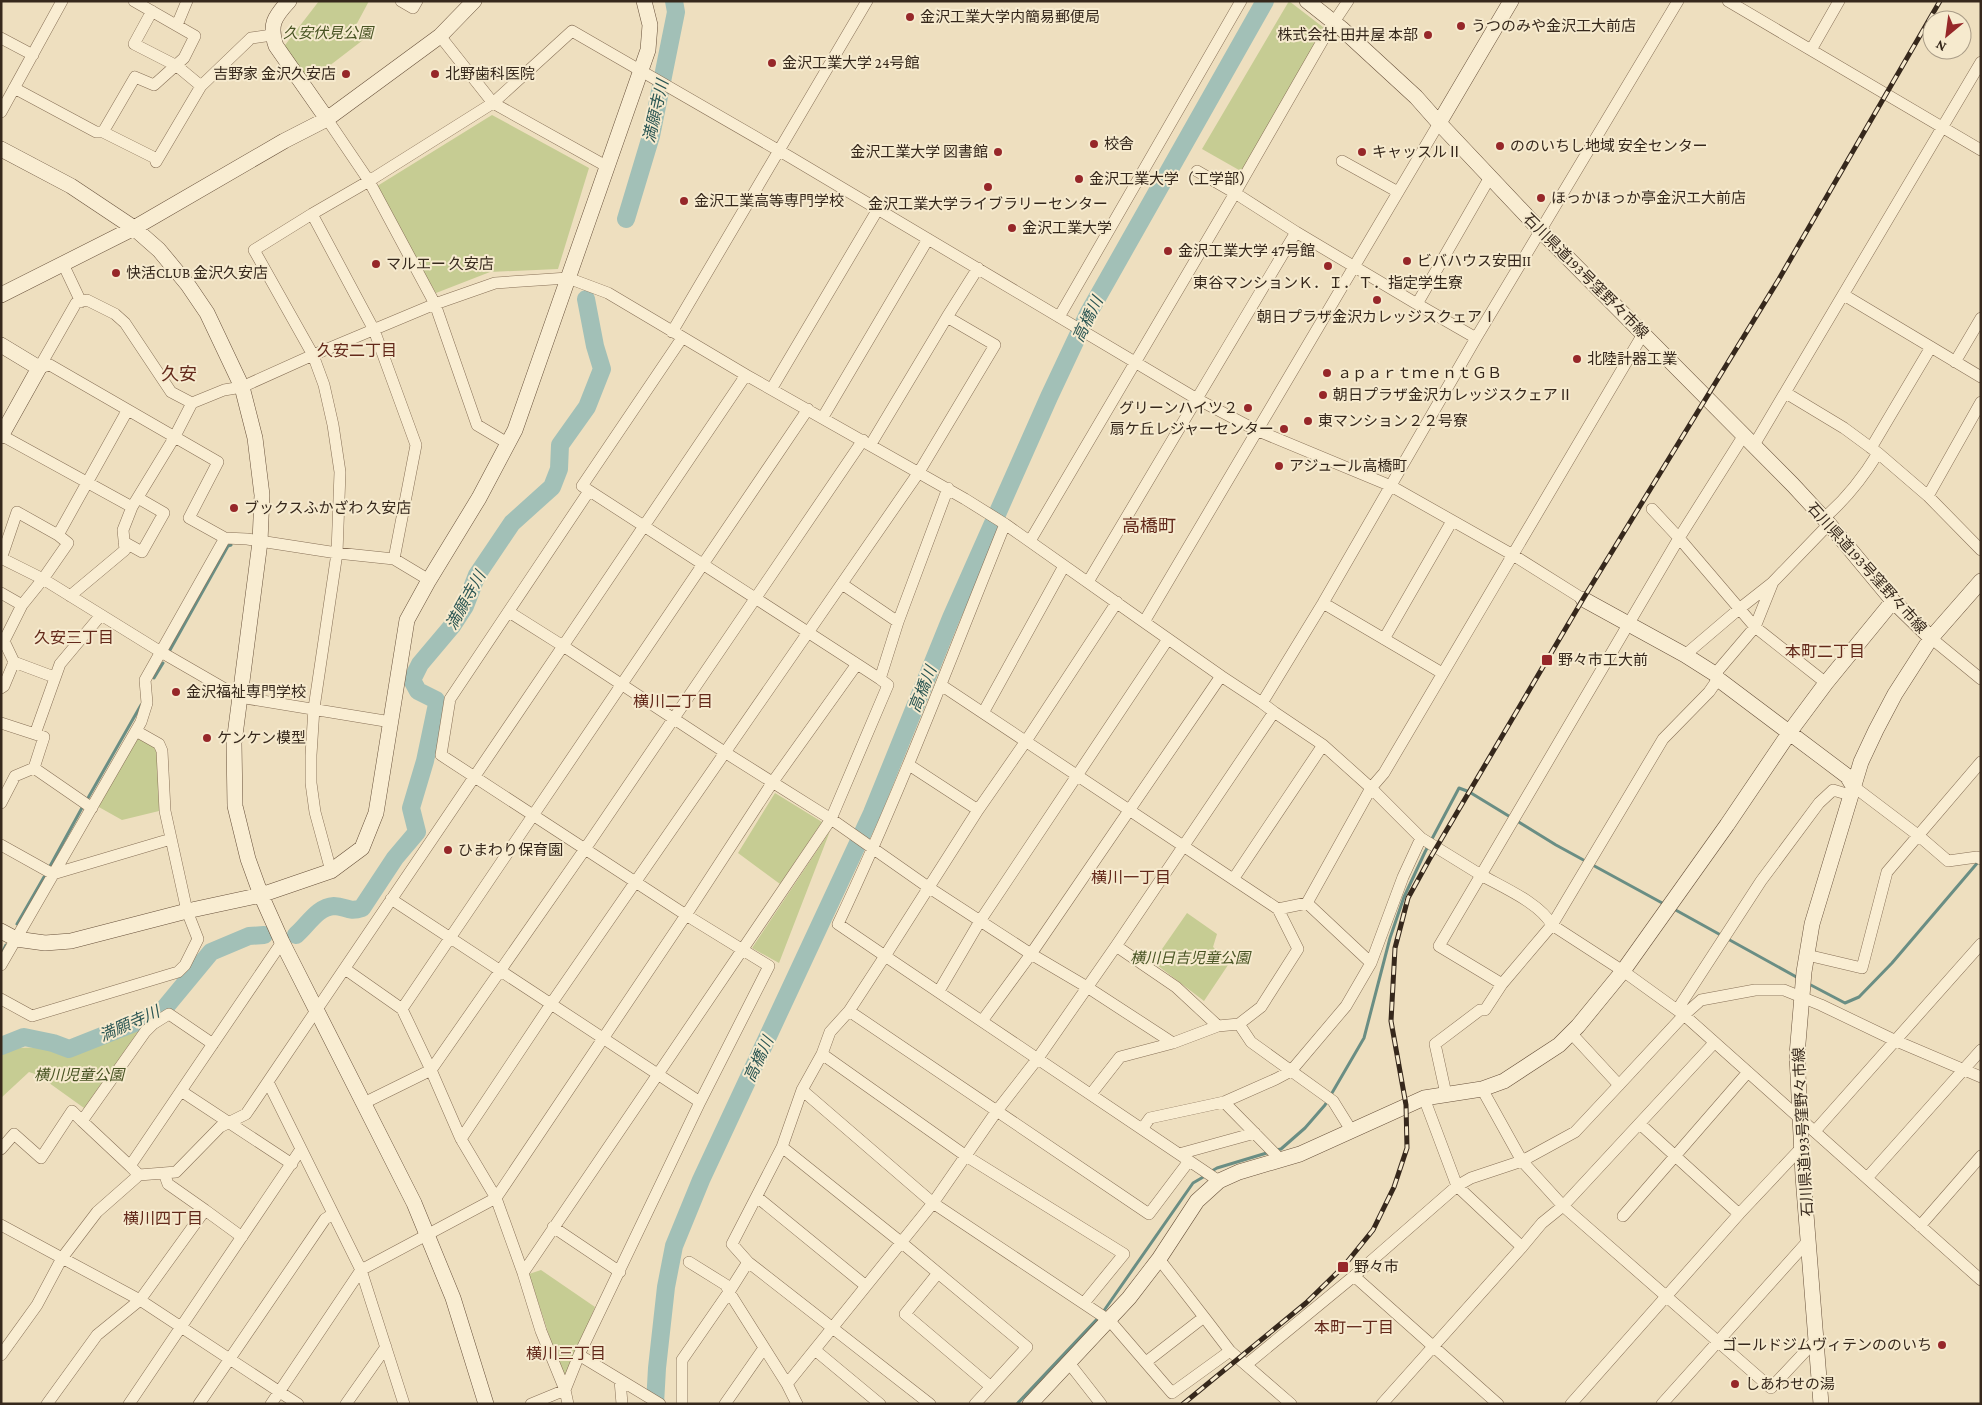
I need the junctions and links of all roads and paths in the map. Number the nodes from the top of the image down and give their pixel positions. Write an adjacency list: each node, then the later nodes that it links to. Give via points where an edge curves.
1 (62, 1): 24 (street)
2 (134, 1): 17 (street)
3 (187, 1): 19 (street)
4 (289, 1): 20 (street, via 272,25)
5 (401, 1): 6 (street, via 414,8)
6 (417, 1)
7 (474, 1): 21 (street)
8 (644, 1): 27 (street, via 650,24 648,50)
9 (867, 1): 37 (street)
10 (1241, 1): 62 (street)
11 (1306, 1): 18 (street, 石川県道193号窪野々市線)
12 (1348, 1): 18 (street)
13 (1511, 1): 33 (street)
14 (1678, 1): 49 (street)
15 (1728, 1): 23 (street)
16 (1838, 2): 23 (street)
17 (152, 11): 19 (street); 26 (street, via 134,44)
18 (1335, 24): 33 (street, 石川県道193号窪野々市線, via 1409,90); 45 (street)
19 (177, 26): 26 (street, via 195,36)
20 (272, 36): 28 (street, via 251,38); 32 (street)
21 (440, 36): 30 (street); 32 (street)
22 (1, 38): 24 (street)
23 (1811, 50): 34 (street)
24 (33, 55): 29 (street)
25 (1981, 62): 34 (street)
26 (177, 66): 28 (street); 35 (street, via 154,85 135,77)
27 (639, 71): 30 (street, via 572,31); 37 (street); 40 (street)
28 (201, 86): 35 (street, via 156,162 155,158)
29 (14, 88): 31 (street); 35 (street, via 96,132)
30 (493, 103): 40 (street); 43 (street)
31 (1, 112)
32 (327, 119): 43 (street); 48 (street)
33 (1439, 123): 42 (street, 石川県道193号窪野々市線); 44 (street)
34 (1941, 128): 38 (street); 57 (street)
35 (103, 132)
36 (1, 149): 48 (street, via 70,186)
37 (779, 150): 46 (street); 65 (street)
38 (1981, 150)
39 (1342, 161): 44 (street)
40 (606, 166): 55 (street)
41 (1197, 171): 45 (street)
42 (1490, 177): 49 (street, 石川県道193号窪野々市線); 60 (street)
43 (368, 181): 47 (street); 59 (street)
44 (1398, 192): 53 (street)
45 (1235, 193): 50 (street); 72 (street)
46 (878, 210): 51 (street); 78 (street)
47 (312, 214): 64 (street); 71 (street, via 254,250)
48 (134, 228): 52 (street); 77 (street, via 159,250 188,285 207,314)
49 (1541, 231): 66 (street, 石川県道193号窪野々市線); 68 (street)
50 (1296, 232): 53 (street); 80 (street)
51 (928, 239): 54 (street); 85 (street)
52 (63, 264): 56 (street); 58 (street)
53 (1355, 266): 60 (street); 86 (street)
54 (978, 268): 61 (street); 62 (street)
55 (568, 278): 59 (street, via 495,283); 65 (street, via 608,294); 91 (street)
56 (1, 295)
57 (1844, 295): 70 (street); 79 (street)
58 (81, 302): 74 (street, via 76,303); 82 (street, via 87,300 115,314 125,323 171,392)
59 (435, 304): 64 (street); 91 (street, via 476,425)
60 (1417, 304): 68 (street)
61 (947, 317): 90 (street); 93 (street, via 995,346)
62 (1059, 317): 72 (street)
63 (1981, 318): 73 (street)
64 (374, 330): 71 (street); 115 (street, via 416,445)
65 (672, 332): 67 (street)
66 (1643, 334): 89 (street, 石川県道193号窪野々市線); 113 (street)
67 (682, 338): 75 (street); 97 (street, via 582,486)
68 (1476, 338): 95 (street)
69 (1, 344): 74 (street)
70 (1931, 347): 73 (street); 92 (street)
71 (313, 354): 77 (street); 112 (street, via 332,417 340,472)
72 (1136, 362): 80 (street); 108 (street)
73 (1955, 362): 76 (street)
74 (39, 368): 84 (street, via 50,365); 87 (street)
75 (746, 375): 78 (street); 104 (street)
76 (1981, 377)
77 (242, 387): 82 (street, via 224,390); 110 (street, via 255,438 262,495)
78 (772, 388): 83 (street)
79 (1786, 393): 89 (street); 92 (street)
80 (1197, 399): 86 (street); 121 (street)
81 (1981, 402): 98 (street)
82 (192, 403): 88 (street)
83 (808, 409): 85 (street); 116 (street)
84 (127, 411): 88 (street); 94 (street)
85 (823, 418): 90 (street)
86 (1256, 430): 95 (street); 136 (street)
87 (1, 435): 94 (street)
88 (174, 438): 99 (street); 106 (street, via 218,462 189,518)
89 (1749, 440): 102 (street, 石川県道193号窪野々市線); 107 (street)
90 (867, 442): 93 (street); 126 (street)
91 (509, 444): 119 (street)
92 (1875, 450): 98 (street); 102 (street, via 1871,465)
93 (919, 472): 96 (street); 123 (street)
94 (87, 482): 99 (street); 105 (street)
95 (1391, 486): 101 (street); 130 (street)
96 (948, 488): 103 (street); 135 (street)
97 (589, 491): 104 (street); 133 (street)
98 (1928, 496): 111 (street)
99 (135, 503): 109 (street, via 123,530); 109 (street, via 164,514 142,552)
100 (1652, 509): 107 (street)
101 (1452, 521): 113 (street); 142 (street)
102 (1827, 521): 122 (street); 128 (street, 石川県道193号窪野々市線)
103 (1005, 524): 108 (street); 157 (street)
104 (644, 526): 116 (street); 144 (street)
105 (58, 535): 114 (street, via 17,512); 118 (street, via 68,542)
106 (225, 538): 110 (street); 145 (street)
107 (1679, 538): 132 (street); 137 (street)
108 (1030, 541): 117 (street)
109 (124, 542): 125 (street, via 125,550)
110 (260, 542): 112 (street); 159 (street)
111 (1981, 550)
112 (337, 553): 115 (street); 161 (street)
113 (1513, 556): 127 (street); 149 (street)
114 (1, 558): 118 (street)
115 (394, 559): 119 (street)
116 (704, 565): 126 (street); 156 (street)
117 (1064, 566): 121 (street); 163 (street)
118 (43, 580): 125 (street); 131 (street)
119 (429, 580): 165 (street, via 407,620)
120 (1981, 581): 140 (street)
121 (1088, 582): 129 (street)
122 (1773, 582): 132 (street); 138 (street)
123 (842, 584): 135 (street); 139 (street)
124 (1, 592): 131 (street)
125 (70, 596): 134 (street)
126 (755, 598): 139 (street); 164 (street)
127 (1583, 599): 137 (street)
128 (1893, 601): 140 (street, 石川県道193号窪野々市線); 155 (street)
129 (1117, 602): 136 (street); 170 (street)
130 (1323, 603): 142 (street); 160 (street)
131 (22, 605): 143 (street)
132 (1739, 609): 138 (street); 146 (street)
133 (509, 612): 144 (street); 177 (street, via 450,699 441,755)
134 (102, 616): 145 (street); 151 (street, via 60,664)
135 (898, 622): 154 (street)
136 (1144, 622): 141 (street)
137 (1630, 624): 146 (street); 197 (street)
138 (1755, 627): 152 (street); 155 (street)
139 (809, 632): 148 (street); 172 (street)
140 (1930, 638): 153 (street); 180 (street, 石川県道193号窪野々市線, via 1876,730)
141 (1168, 639): 150 (street); 176 (street)
142 (1384, 639): 149 (street)
143 (3, 641): 147 (street)
144 (563, 646): 156 (street); 177 (street)
145 (161, 652): 159 (street); 167 (street, via 145,680 147,703)
146 (1685, 655): 152 (street)
147 (14, 662): 151 (street); 158 (street)
148 (856, 664): 154 (street); 178 (street)
149 (1442, 673): 179 (street, via 1384,774)
150 (1220, 676): 160 (street); 183 (street)
151 (54, 677): 169 (street)
152 (1716, 677): 168 (street); 208 (street, via 1709,692 1663,739)
153 (1981, 679)
154 (880, 680): 186 (street, via 888,685)
155 (1826, 683): 168 (street)
156 (622, 684): 164 (street); 185 (street)
157 (941, 685): 163 (street); 174 (street)
158 (1, 688)
159 (239, 697): 161 (street); 201 (street, via 234,743 235,806)
160 (1262, 703): 162 (street)
161 (314, 708): 165 (street); 195 (street, via 310,783)
162 (1274, 712): 171 (street); 191 (street)
163 (983, 713): 170 (street)
164 (673, 718): 172 (street); 193 (street)
165 (391, 722): 195 (street, via 376,813 362,848)
166 (1, 723): 169 (street)
167 (136, 731): 182 (street); 188 (street, via 160,744 165,811)
168 (1790, 733): 180 (street, via 1847,776); 223 (street)
169 (35, 734): 175 (street, via 44,737)
170 (1026, 742): 176 (street); 184 (street)
171 (1323, 745): 179 (street); 198 (street)
172 (726, 753): 178 (street); 199 (street)
173 (1981, 762): 187 (street)
174 (909, 765): 184 (street); 192 (street)
175 (34, 768): 181 (street, via 15,776); 182 (street)
176 (1078, 775): 183 (street); 207 (street)
177 (474, 777): 185 (street); 202 (street)
178 (772, 783): 186 (street); 206 (street)
179 (1371, 788): 189 (street); 203 (street)
180 (1852, 791): 187 (street); 217 (street, 石川県道193号窪野々市線, via 1812,924); 233 (street, via 1833,790 1819,803 1761,881 1681,1004)
181 (1, 802)
182 (92, 808): 196 (street)
183 (1131, 809): 191 (street); 216 (street)
184 (978, 810): 200 (street)
185 (533, 815): 193 (street); 210 (street)
186 (835, 822): 192 (street); 215 (street)
187 (1918, 836): 194 (street, via 1948,861); 217 (street, via 1887,872 1862,968)
188 (171, 839): 196 (street); 205 (street)
189 (1427, 842): 197 (street); 219 (street, via 1403,877)
190 (1, 845): 196 (street)
191 (1184, 847): 198 (street); 214 (street)
192 (874, 848): 200 (street); 218 (street, via 838,924)
193 (585, 849): 199 (street); 222 (street)
194 (1979, 858)
195 (331, 871): 201 (street)
196 (53, 874): 211 (street)
197 (1481, 875): 208 (street, via 1548,917); 224 (street, via 1440,946)
198 (1234, 878): 204 (street)
199 (636, 882): 206 (street); 229 (street)
200 (928, 888): 207 (street); 218 (street)
201 (261, 895): 205 (street); 212 (street)
202 (391, 899): 210 (street); 221 (street)
203 (1307, 903): 204 (street); 219 (street)
204 (1278, 909): 235 (street, via 1298,949 1261,1007)
205 (187, 911): 211 (street, via 71,942 44,944); 228 (street, via 198,939 185,966 178,972 32,1016)
206 (686, 915): 215 (street); 238 (street)
207 (980, 920): 216 (street); 227 (street)
208 (1552, 925): 223 (street); 224 (street)
209 (1, 931): 211 (street)
210 (449, 938): 222 (street); 230 (street)
211 (16, 939): 220 (street)
212 (282, 942): 232 (street); 242 (street)
213 (1981, 944): 239 (street)
214 (1116, 946): 226 (street); 236 (street, via 1176,987)
215 (742, 950): 250 (street); 260 (street, via 769,966)
216 (1031, 954): 226 (street); 234 (street)
217 (1807, 955): 225 (street, 石川県道193号窪野々市線)
218 (885, 956): 227 (street); 231 (street)
219 (1371, 963): 248 (street, via 1346,1006)
220 (1, 965)
221 (345, 969): 230 (street); 232 (street)
222 (500, 970): 229 (street); 247 (street)
223 (1623, 971): 233 (street); 237 (street)
224 (1502, 984): 258 (street, via 1485,1010 1480,1010 1435,1044)
225 (1803, 986): 233 (street, via 1755,990 1701,1000); 239 (street, via 1821,1005); 264 (street, 石川県道193号窪野々市線, via 1797,1054)
226 (1087, 987): 241 (street); 245 (street)
227 (939, 991): 234 (street)
228 (1, 998)
229 (551, 1004): 238 (street); 272 (street)
230 (402, 1009): 247 (street)
231 (849, 1011): 244 (street, via 830,1032); 263 (street)
232 (317, 1012): 252 (street); 262 (street)
233 (1684, 1015): 240 (street); 253 (street)
234 (982, 1021): 245 (street)
235 (1238, 1024): 236 (street); 248 (street, via 1251,1042)
236 (1218, 1026): 241 (street)
237 (1571, 1033): 253 (street); 254 (street, via 1559,1045 1504,1081)
238 (603, 1039): 250 (street); 291 (street)
239 (1894, 1040): 246 (street); 270 (street)
240 (1714, 1042): 249 (street); 267 (street)
241 (1173, 1043): 257 (street, via 1120,1057)
242 (213, 1044): 256 (street); 265 (street, via 169,1014 145,1032)
243 (1981, 1050): 246 (street)
244 (822, 1054): 255 (street); 278 (street)
245 (1038, 1058): 257 (street); 263 (street)
246 (1964, 1069): 251 (street); 288 (street)
247 (431, 1070): 262 (street); 272 (street)
248 (1291, 1071): 261 (street); 269 (street, via 1330,1098)
249 (1748, 1072): 264 (street); 277 (street)
250 (657, 1074): 260 (street); 300 (street)
251 (1981, 1077)
252 (268, 1082): 266 (street, via 246,1114); 276 (street)
253 (1620, 1085): 282 (street, via 1575,1132)
254 (1482, 1089): 258 (street); 282 (street)
255 (802, 1090): 273 (street); 292 (street)
256 (181, 1091): 266 (street); 284 (street)
257 (1091, 1094): 268 (street)
258 (1446, 1094): 259 (street)
259 (1424, 1098): 269 (street); 289 (street)
260 (700, 1102): 311 (street)
261 (1224, 1102): 268 (street, via 1150,1118); 271 (street)
262 (364, 1103): 301 (street)
263 (996, 1112): 278 (street); 280 (street, via 1149,1214)
264 (1802, 1120): 270 (street); 274 (street, 石川県道193号窪野々市線)
265 (82, 1121): 275 (street, via 72,1111 41,1158 14,1134); 284 (street)
266 (229, 1122): 283 (street); 285 (street, via 220,1127 176,1172)
267 (1640, 1124): 277 (street); 293 (street)
268 (1142, 1129): 280 (street)
269 (1351, 1130): 281 (street, via 1300,1154)
270 (1815, 1131): 288 (street)
271 (1256, 1133): 280 (street); 281 (street)
272 (461, 1138): 291 (street)
273 (782, 1148): 290 (street); 304 (street)
274 (1802, 1148): 296 (street); 303 (street, 石川県道193号窪野々市線)
275 (1, 1149)
276 (301, 1149): 283 (street); 295 (street)
277 (1676, 1155): 296 (street); 297 (street)
278 (966, 1156): 292 (street); 320 (street, via 1124,1254)
279 (1981, 1156): 299 (street)
280 (1184, 1158): 287 (street)
281 (1280, 1158): 287 (street, via 1239,1172)
282 (1522, 1162): 289 (street, via 1471,1178); 293 (street)
283 (292, 1164): 302 (street)
284 (130, 1166): 286 (street)
285 (164, 1173): 286 (street); 294 (street, via 168,1184)
286 (139, 1176): 306 (street, via 97,1212)
287 (1212, 1176): 307 (street)
288 (1867, 1178): 299 (street)
289 (1458, 1186): 305 (street); 314 (street)
290 (757, 1197): 309 (street, via 732,1244); 316 (street)
291 (496, 1198): 301 (street); 312 (street)
292 (934, 1203): 304 (street); 320 (street)
293 (1563, 1206): 305 (street, via 1542,1223); 318 (street)
294 (205, 1210): 302 (street); 319 (street)
295 (333, 1214): 310 (street); 334 (street, via 326,1219)
296 (1739, 1214): 318 (street)
297 (1623, 1216)
298 (1, 1226): 306 (street)
299 (1920, 1226): 315 (street)
300 (553, 1227): 311 (street); 312 (street)
301 (427, 1235): 310 (street); 350 (street, via 453,1298)
302 (242, 1237): 323 (street)
303 (1808, 1241): 325 (street); 326 (street, 石川県道193号窪野々市線)
304 (902, 1243): 313 (street); 316 (street)
305 (1522, 1247): 327 (street)
306 (62, 1258): 319 (street); 332 (street, via 37,1305)
307 (1158, 1260): 321 (street); 322 (street)
308 (689, 1262): 317 (street, via 726,1285)
309 (748, 1262): 317 (street); 324 (street)
310 (361, 1270): 328 (street); 342 (street)
311 (620, 1272): 333 (street)
312 (523, 1273): 341 (street, via 541,1331)
313 (938, 1273): 340 (street, via 905,1314); 340 (street, via 1027,1347)
314 (1354, 1276): 327 (street); 337 (street)
315 (1981, 1280)
316 (866, 1286): 324 (street)
317 (729, 1292): 329 (street); 355 (street, via 682,1360)
318 (1667, 1296): 325 (street); 366 (street)
319 (140, 1300): 323 (street); 343 (street, via 97,1335)
320 (1084, 1303): 321 (street)
321 (1104, 1317): 335 (street); 336 (street)
322 (1204, 1317): 331 (street); 335 (street)
323 (181, 1327): 334 (street); 344 (street)
324 (833, 1328): 330 (street); 359 (street)
325 (1718, 1342): 326 (street, via 1771,1388); 367 (street)
326 (1815, 1342): 368 (street, 石川県道193号窪野々市線)
327 (1433, 1346): 364 (street); 365 (street)
328 (386, 1347): 348 (street); 349 (street)
329 (764, 1348): 339 (street); 356 (street)
330 (815, 1350): 339 (street); 358 (street)
331 (1230, 1351): 335 (street, via 1172,1393); 337 (street)
332 (1, 1355)
333 (579, 1356): 338 (street); 341 (street)
334 (230, 1359): 342 (street); 345 (street)
335 (1146, 1362)
336 (1069, 1363): 361 (street); 362 (street)
337 (1246, 1365): 363 (street)
338 (620, 1380): 353 (street); 354 (street)
339 (787, 1384): 357 (street)
340 (990, 1386): 360 (street)
341 (565, 1390): 351 (street); 352 (street)
342 (280, 1392): 346 (street); 347 (street)
343 (47, 1404)
344 (129, 1404)
345 (200, 1404)
346 (271, 1404)
347 (298, 1404)
348 (346, 1404)
349 (404, 1404)
350 (486, 1404)
351 (531, 1404)
352 (568, 1404)
353 (622, 1404)
354 (660, 1404)
355 (682, 1404)
356 (725, 1404)
357 (797, 1404)
358 (880, 1404)
359 (930, 1404)
360 (975, 1404)
361 (1030, 1404)
362 (1101, 1404)
363 (1291, 1404)
364 (1382, 1404)
365 (1498, 1404)
366 (1570, 1404)
367 (1662, 1404)
368 (1821, 1404)

